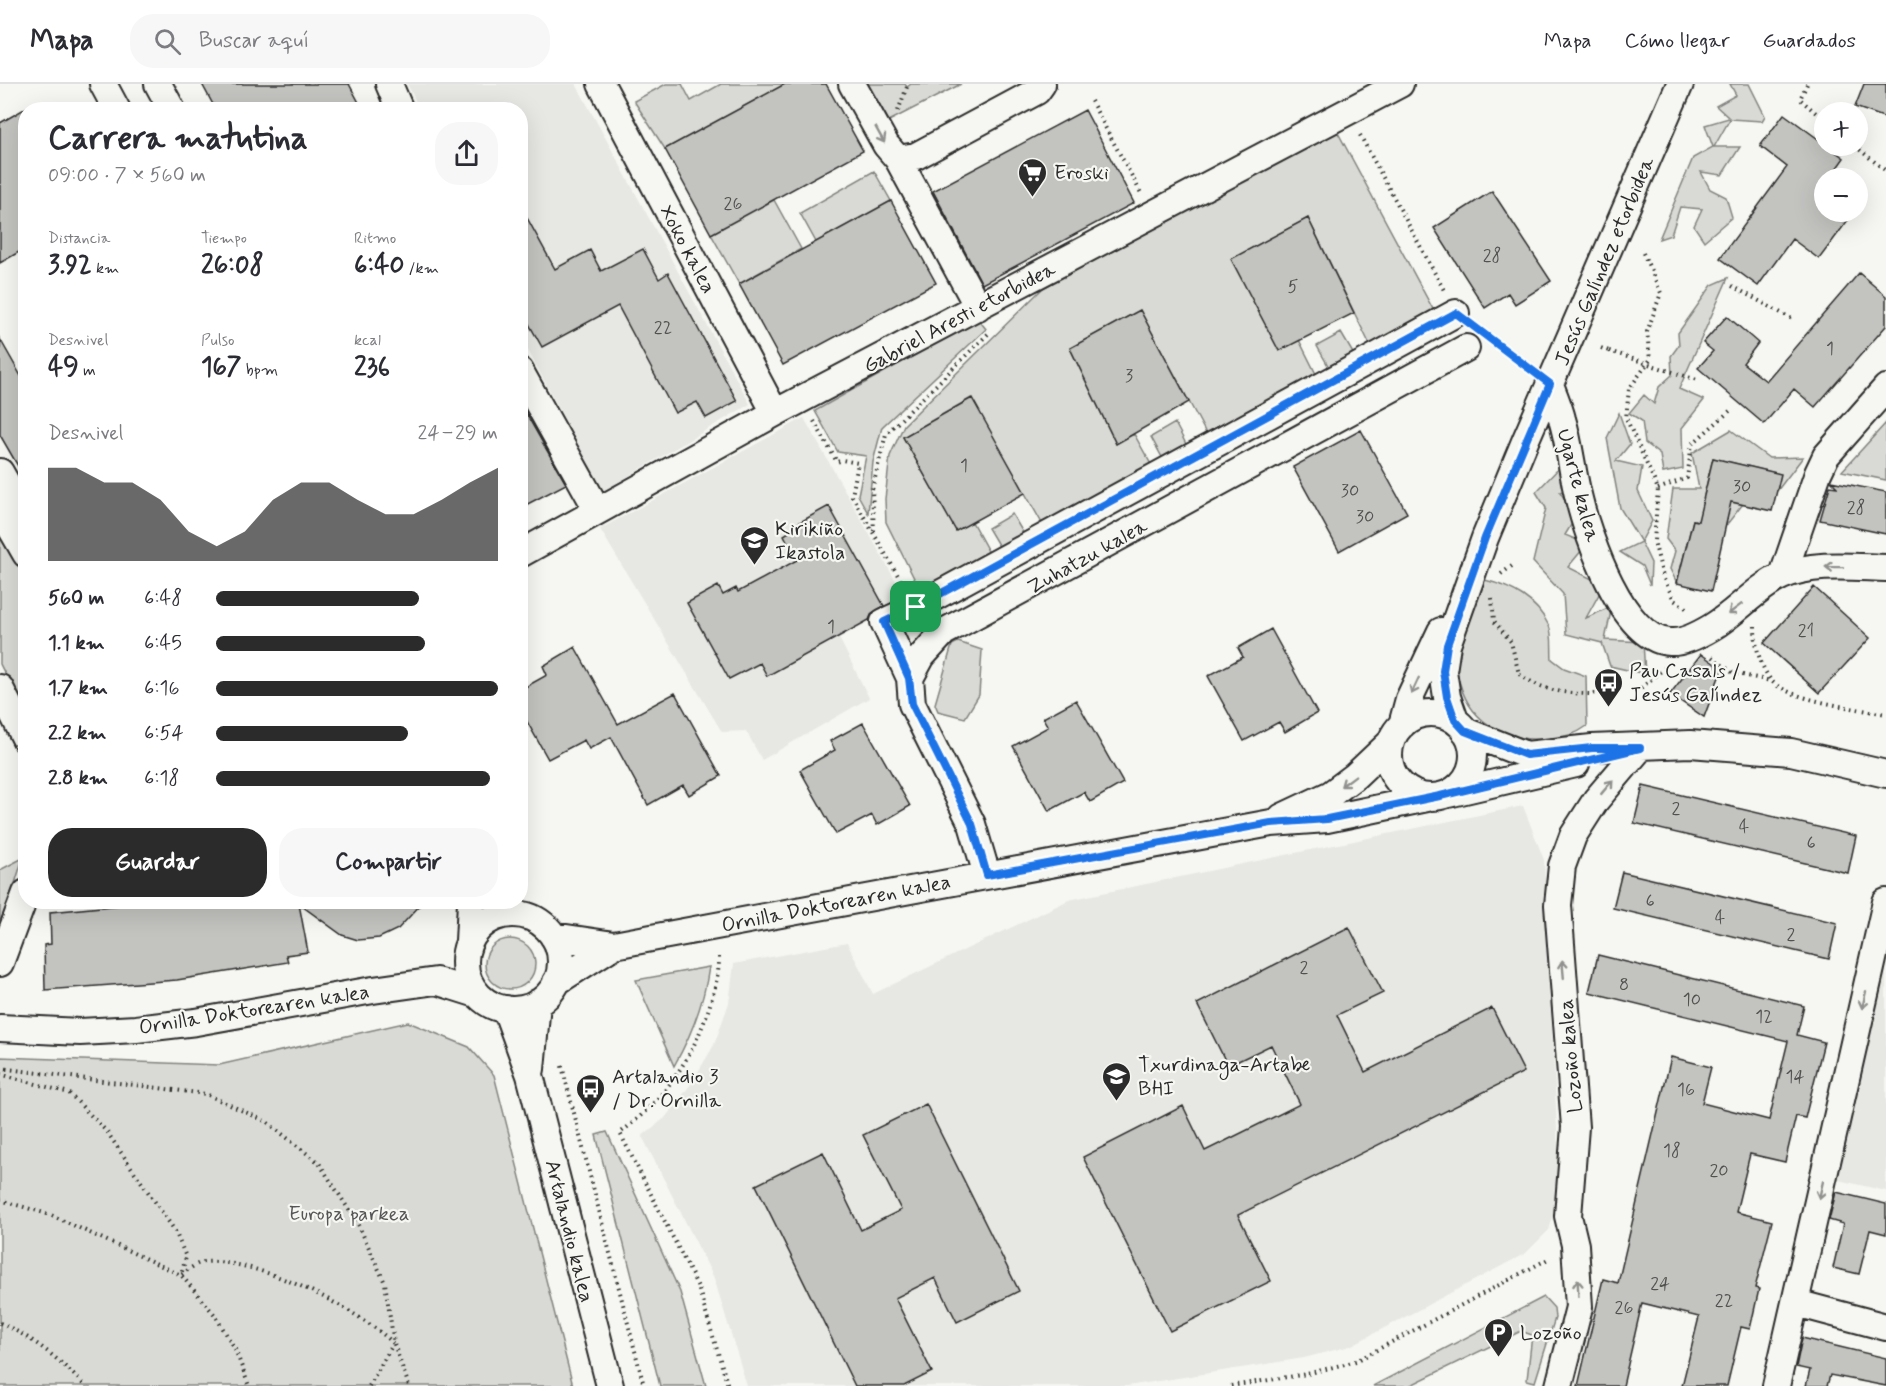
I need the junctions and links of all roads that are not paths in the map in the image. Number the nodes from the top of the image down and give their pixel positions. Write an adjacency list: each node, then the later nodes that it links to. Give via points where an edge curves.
1 (103, 84): 9 (street)
2 (158, 84): 10 (street)
3 (389, 84): 11 (street)
4 (601, 84): 19 (street, Xoko kalea)
5 (852, 84): 12 (street, one-way to 12)
6 (1042, 84): 12 (street, via 1037,91 916,156)
7 (1400, 84): 13 (street, Gabriel Aresti etorbidea)
8 (1680, 84): 16 (street, Jesús Galíndez etorbidea)
9 (113, 102)
10 (168, 102)
11 (397, 102)
12 (898, 159): 13 (street)
13 (978, 307): 19 (street, Gabriel Aresti etorbidea)
14 (1456, 313): 29 (street, Zuhatzu kalea, via 884,622)
15 (1466, 348): 29 (street, Zuhatzu kalea, via 944,632)
16 (1550, 384): 24 (street, Jesús Galíndez etorbidea); 28 (street, Ugarte kalea, one-way to 16, via 1712,627 1690,637 1670,642 1653,637 1636,625 1619,601 1597,552)
17 (528, 385): 23 (street)
18 (1886, 388): 28 (street, via 1826,456)
19 (775, 413): 23 (street, Gabriel Aresti etorbidea)
20 (0, 472): 21 (street)
21 (18, 504)
22 (0, 509): 25 (street)
23 (598, 512): 26 (street, Gabriel Aresti etorbidea)
24 (1485, 538): 32 (street, Jesús Galíndez etorbidea, via 1447,645 1443,671 1447,697); 33 (street, Jesús Galíndez etorbidea, one-way to 33, via 1409,699)
25 (18, 540)
26 (528, 550)
27 (1886, 568): 28 (street, Ugarte kalea, one-way to 28, via 1824,567)
28 (1783, 575)
29 (909, 678): 38 (street, via 912,704 972,824)
30 (0, 688): 31 (street)
31 (18, 724)
32 (1460, 726): 33 (street, via 1437,713 1428,713 1410,719); 34 (street, via 1526,755); 36 (street, via 1473,748 1472,767 1463,783)
33 (1397, 733): 36 (street, via 1390,764 1401,784 1420,796); 37 (street, Ornilla Doktorearen kalea, one-way to 37, via 1355,776 1331,794)
34 (1640, 748): 35 (street, via 1690,744 1791,752); 36 (street, Ornilla Doktorearen kalea); 57 (street, Lozoño kalea, one-way to 34, via 1579,1307 1575,1245 1568,1216 1575,1127 1558,905 1562,866 1574,836 1596,800)
35 (1886, 774)
36 (1440, 796): 37 (street, Ornilla Doktorearen kalea, via 1327,819)
37 (1271, 823): 38 (street, Ornilla Doktorearen kalea)
38 (987, 875): 44 (street, Ornilla Doktorearen kalea)
39 (1886, 902): 54 (street, one-way to 54)
40 (20, 909): 46 (street)
41 (470, 909): 45 (street)
42 (527, 909): 43 (street); 45 (street, via 485,922)
43 (553, 936): 44 (street, Ornilla Doktorearen kalea); 48 (street, via 562,969)
44 (614, 945): 48 (street, Ornilla Doktorearen kalea)
45 (467, 946): 47 (street); 49 (street, via 464,972)
46 (0, 963)
47 (436, 981): 49 (street, Ornilla Doktorearen kalea); 52 (street, Ornilla Doktorearen kalea, via 136,1029 81,1032)
48 (556, 982): 50 (street)
49 (477, 994): 51 (street)
50 (537, 1003): 51 (street); 53 (street, Artalandio kalea)
51 (506, 1010): 53 (street, Artalandio kalea)
52 (0, 1028)
53 (530, 1075): 56 (street, Artalandio kalea)
54 (1796, 1303): 55 (street); 58 (street)
55 (1886, 1327)
56 (610, 1386)
57 (1559, 1386)
58 (1776, 1386)

